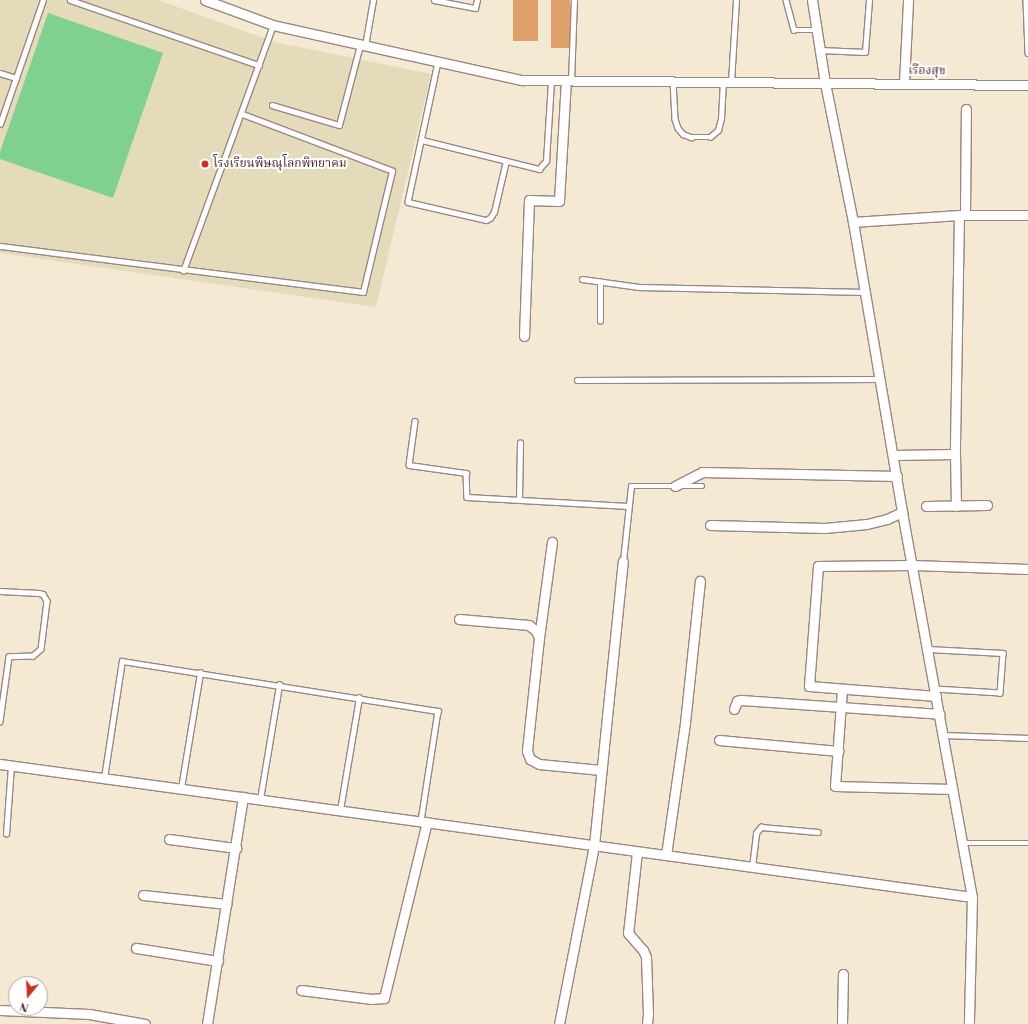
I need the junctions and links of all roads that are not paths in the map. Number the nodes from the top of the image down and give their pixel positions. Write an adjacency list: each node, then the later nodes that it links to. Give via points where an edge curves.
1 (43, 0): 23 (lane)
2 (70, 0): 21 (lane)
3 (205, 0): 14 (street, เรืองสุข)
4 (373, 0): 17 (lane)
5 (434, 0): 6 (lane, via 475,8)
6 (477, 0)
7 (574, 0): 25 (lane)
8 (736, 0): 27 (lane)
9 (786, 0): 16 (lane, via 794,30)
10 (812, 0): 16 (street)
11 (869, 0): 18 (lane, via 865,52)
12 (908, 0): 29 (street)
13 (1026, 0): 15 (lane)
14 (273, 25): 17 (street, เรืองสุข); 21 (lane)
15 (1028, 25): 19 (lane)
16 (817, 30): 18 (street)
17 (363, 45): 20 (street, เรืองสุข); 31 (lane, via 339,125)
18 (820, 50): 28 (street)
19 (1028, 53)
20 (438, 62): 24 (street, เรืองสุข, via 522,80); 35 (lane)
21 (259, 65): 33 (lane)
22 (0, 72): 23 (lane)
23 (16, 78): 34 (lane)
24 (551, 81): 25 (street, เรืองสุข); 36 (lane, via 544,165 539,169)
25 (568, 81): 26 (street, เรืองสุข); 46 (street, via 559,201 529,200)
26 (673, 81): 27 (street, เรืองสุข); 27 (lane, via 678,128 683,134 697,137 710,137 718,130)
27 (727, 82): 28 (street, เรืองสุข)
28 (825, 82): 29 (street, เรืองสุข); 39 (street)
29 (904, 83): 30 (street, เรืองสุข)
30 (1028, 85)
31 (272, 105)
32 (966, 109): 37 (street)
33 (242, 114): 41 (lane); 41 (lane, via 392,171 363,292)
34 (0, 124)
35 (422, 140): 36 (lane); 36 (lane, via 408,202 486,220 494,212)
36 (506, 161)
37 (962, 215): 38 (street); 39 (street); 52 (street)
38 (1028, 216)
39 (853, 222): 44 (street)
40 (0, 246): 41 (lane)
41 (183, 271)
42 (582, 279): 43 (lane)
43 (600, 282): 44 (lane, via 640,287); 45 (lane)
44 (865, 292): 47 (street)
45 (600, 321)
46 (524, 336)
47 (881, 379): 48 (lane); 51 (street)
48 (577, 380)
49 (415, 421): 56 (lane, via 410,466 466,473 467,497)
50 (520, 443): 56 (lane)
51 (894, 454): 52 (street); 53 (street)
52 (955, 454): 60 (street)
53 (897, 476): 54 (street, via 702,472); 61 (street)
54 (675, 486): 55 (lane); 58 (lane, via 631,486)
55 (702, 486)
56 (519, 500): 58 (lane)
57 (987, 505): 60 (street)
58 (628, 506): 64 (lane)
59 (926, 506): 60 (street)
60 (956, 506)
61 (902, 512): 62 (street, via 867,524 825,528); 65 (street)
62 (710, 525)
63 (552, 542): 70 (street)
64 (623, 561): 88 (street)
65 (913, 565): 66 (street); 71 (street); 74 (street, via 818,566 809,686)
66 (1028, 569)
67 (700, 581): 104 (street, via 685,723)
68 (0, 591): 77 (lane, via 39,593 43,594 47,601 41,649 33,656 9,657)
69 (459, 619): 70 (street, via 529,625 536,631)
70 (538, 638): 88 (street, via 527,751 530,759 539,764)
71 (928, 649): 75 (street); 75 (lane, via 1003,653 1000,693)
72 (200, 673): 73 (lane); 89 (lane, via 122,661); 90 (lane)
73 (280, 686): 76 (lane); 93 (lane)
74 (842, 689): 75 (street); 78 (street)
75 (936, 692): 80 (street)
76 (359, 698): 94 (lane); 95 (lane, via 438,711)
77 (1, 705): 81 (lane)
78 (841, 707): 79 (street, via 741,700 737,701); 80 (street); 85 (street)
79 (734, 709)
80 (940, 714): 82 (street)
81 (0, 721)
82 (944, 735): 83 (lane); 91 (street)
83 (1028, 738)
84 (719, 740): 85 (street)
85 (838, 751): 91 (street, via 835,786)
86 (0, 764): 87 (street)
87 (11, 766): 89 (street); 97 (lane)
88 (601, 770): 101 (street)
89 (104, 778): 90 (street)
90 (181, 788): 92 (street)
91 (952, 789): 99 (street)
92 (243, 797): 93 (street); 102 (street)
93 (260, 799): 94 (street)
94 (340, 810): 95 (street)
95 (424, 822): 101 (street); 112 (street, via 384,998)
96 (818, 832): 105 (lane, via 761,827 756,834)
97 (6, 834)
98 (169, 839): 102 (street)
99 (962, 843): 100 (lane); 107 (street)
100 (1028, 843)
101 (594, 845): 103 (street); 116 (street)
102 (236, 848): 108 (street)
103 (637, 852): 104 (street); 117 (street, via 628,932 646,957)
104 (666, 855): 105 (street)
105 (752, 867): 107 (street)
106 (143, 895): 108 (street)
107 (972, 897): 119 (street)
108 (227, 904): 110 (street)
109 (136, 948): 110 (street)
110 (218, 961): 115 (street)
111 (843, 974): 118 (street)
112 (301, 990)
113 (0, 1010): 114 (street, via 89,1014)
114 (145, 1024)
115 (207, 1024)
116 (559, 1024)
117 (646, 1024)
118 (842, 1024)
119 (969, 1024)

